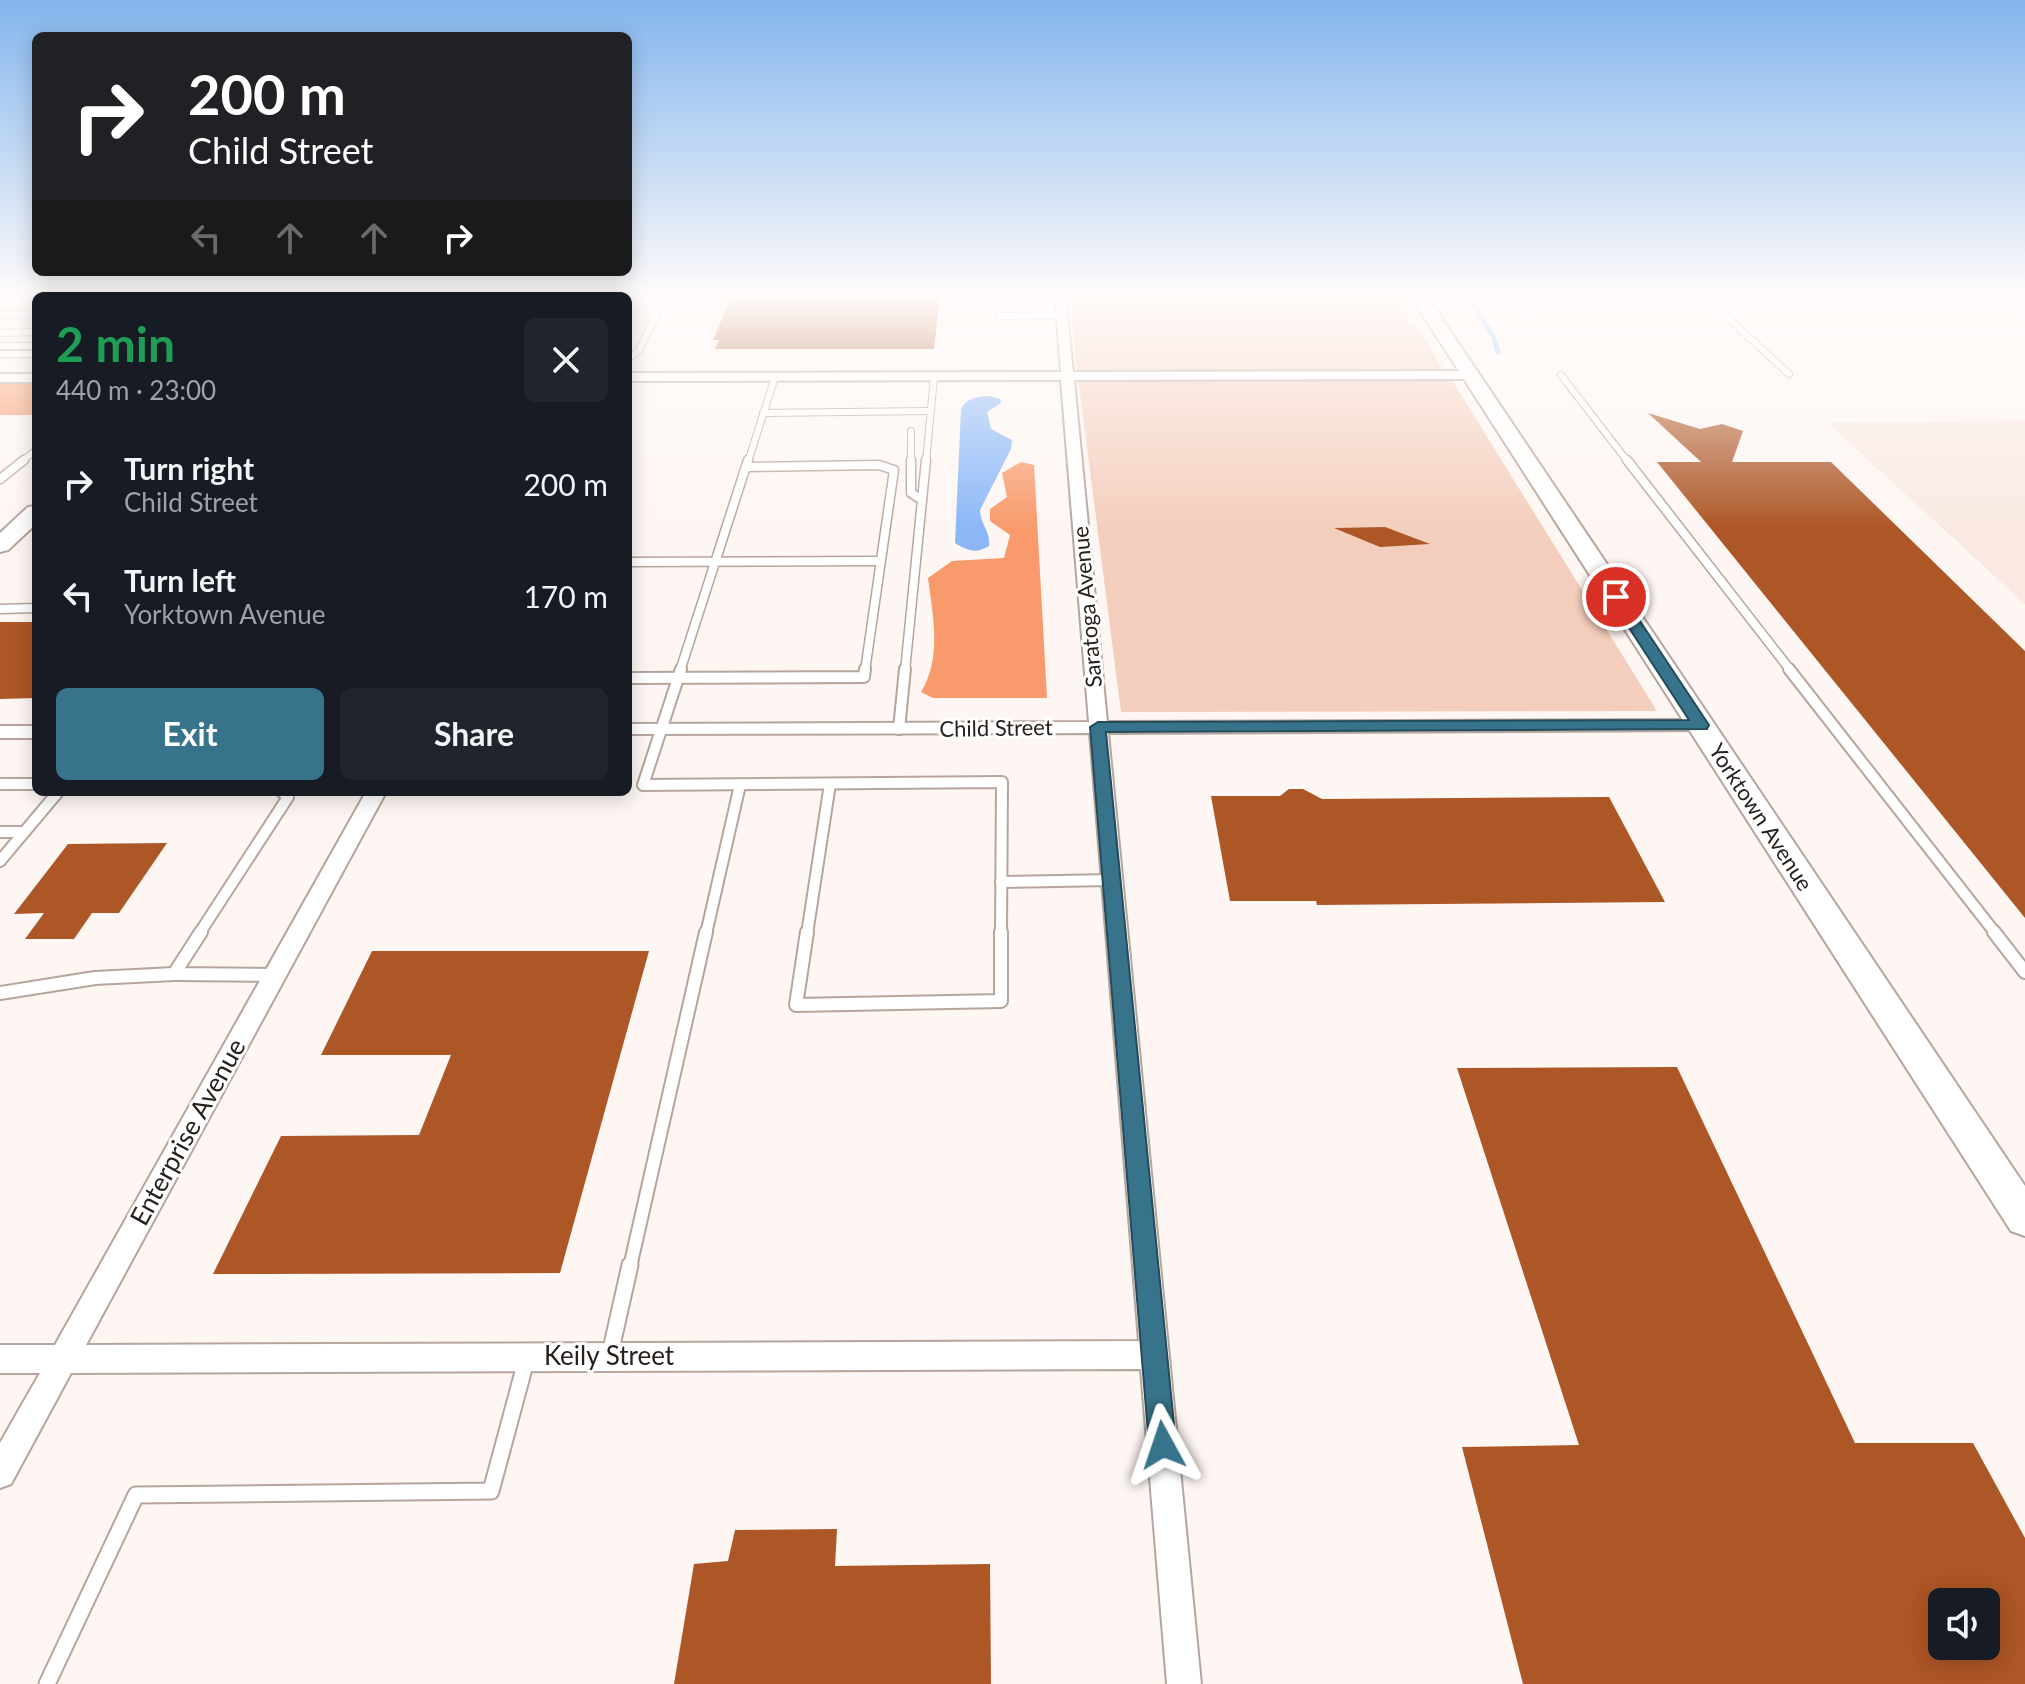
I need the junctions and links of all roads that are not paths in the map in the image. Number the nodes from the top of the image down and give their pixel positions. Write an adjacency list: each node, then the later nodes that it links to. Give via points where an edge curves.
1 (1471, 375): 3 (street); 27 (main road, Yorktown Avenue)
2 (1561, 375): 46 (lane)
3 (1067, 376): 6 (street); 28 (street, Saratoga Avenue)
4 (632, 377): 5 (street)
5 (775, 377): 6 (street); 11 (lane)
6 (934, 377): 10 (lane)
7 (0, 378): 8 (street)
8 (32, 378)
9 (913, 411): 10 (lane); 11 (lane); 15 (lane, via 911,493)
10 (930, 411): 15 (lane)
11 (763, 413): 13 (lane)
12 (32, 453): 14 (lane)
13 (746, 467): 18 (lane); 19 (lane, via 889,466 894,470)
14 (0, 479)
15 (922, 500): 31 (lane)
16 (32, 516): 17 (main road)
17 (0, 545)
18 (716, 561): 19 (lane); 20 (lane); 26 (lane)
19 (880, 561): 26 (lane, via 864,677)
20 (632, 562)
21 (32, 600): 22 (lane)
22 (24, 608): 23 (lane); 24 (lane)
23 (32, 608)
24 (0, 609)
25 (632, 678): 26 (lane)
26 (679, 678): 30 (lane)
27 (1701, 725): 28 (street, Child Street); 50 (main road, Yorktown Avenue)
28 (1098, 727): 31 (street, Child Street); 44 (street, Saratoga Avenue)
29 (632, 729): 30 (street, Child Street)
30 (663, 729): 31 (street, Child Street); 37 (lane, via 643,785)
31 (899, 729)
32 (0, 732): 33 (street)
33 (32, 732)
34 (0, 784): 35 (lane)
35 (32, 784)
36 (830, 784): 37 (lane); 45 (lane, via 1002,782); 45 (lane, via 796,1005 1001,1001)
37 (740, 785): 52 (lane)
38 (55, 796): 42 (lane)
39 (287, 796): 47 (lane)
40 (374, 796): 48 (street, Enterprise Avenue)
41 (0, 832): 42 (lane)
42 (24, 832): 43 (lane)
43 (0, 861)
44 (1112, 880): 45 (lane); 51 (street, Saratoga Avenue)
45 (1001, 882)
46 (2025, 972)
47 (174, 974): 48 (lane); 49 (lane, via 95,978)
48 (275, 975): 55 (street, Enterprise Avenue)
49 (0, 993)
50 (2025, 1219)
51 (1155, 1355): 52 (street, Keily Street); 58 (street, Saratoga Avenue)
52 (609, 1356): 53 (street, Keily Street)
53 (528, 1357): 55 (street, Keily Street); 57 (lane, via 491,1491 136,1495)
54 (0, 1359): 55 (street, Keily Street)
55 (63, 1359): 56 (street, Enterprise Avenue)
56 (0, 1473)
57 (47, 1684)
58 (1184, 1684)

